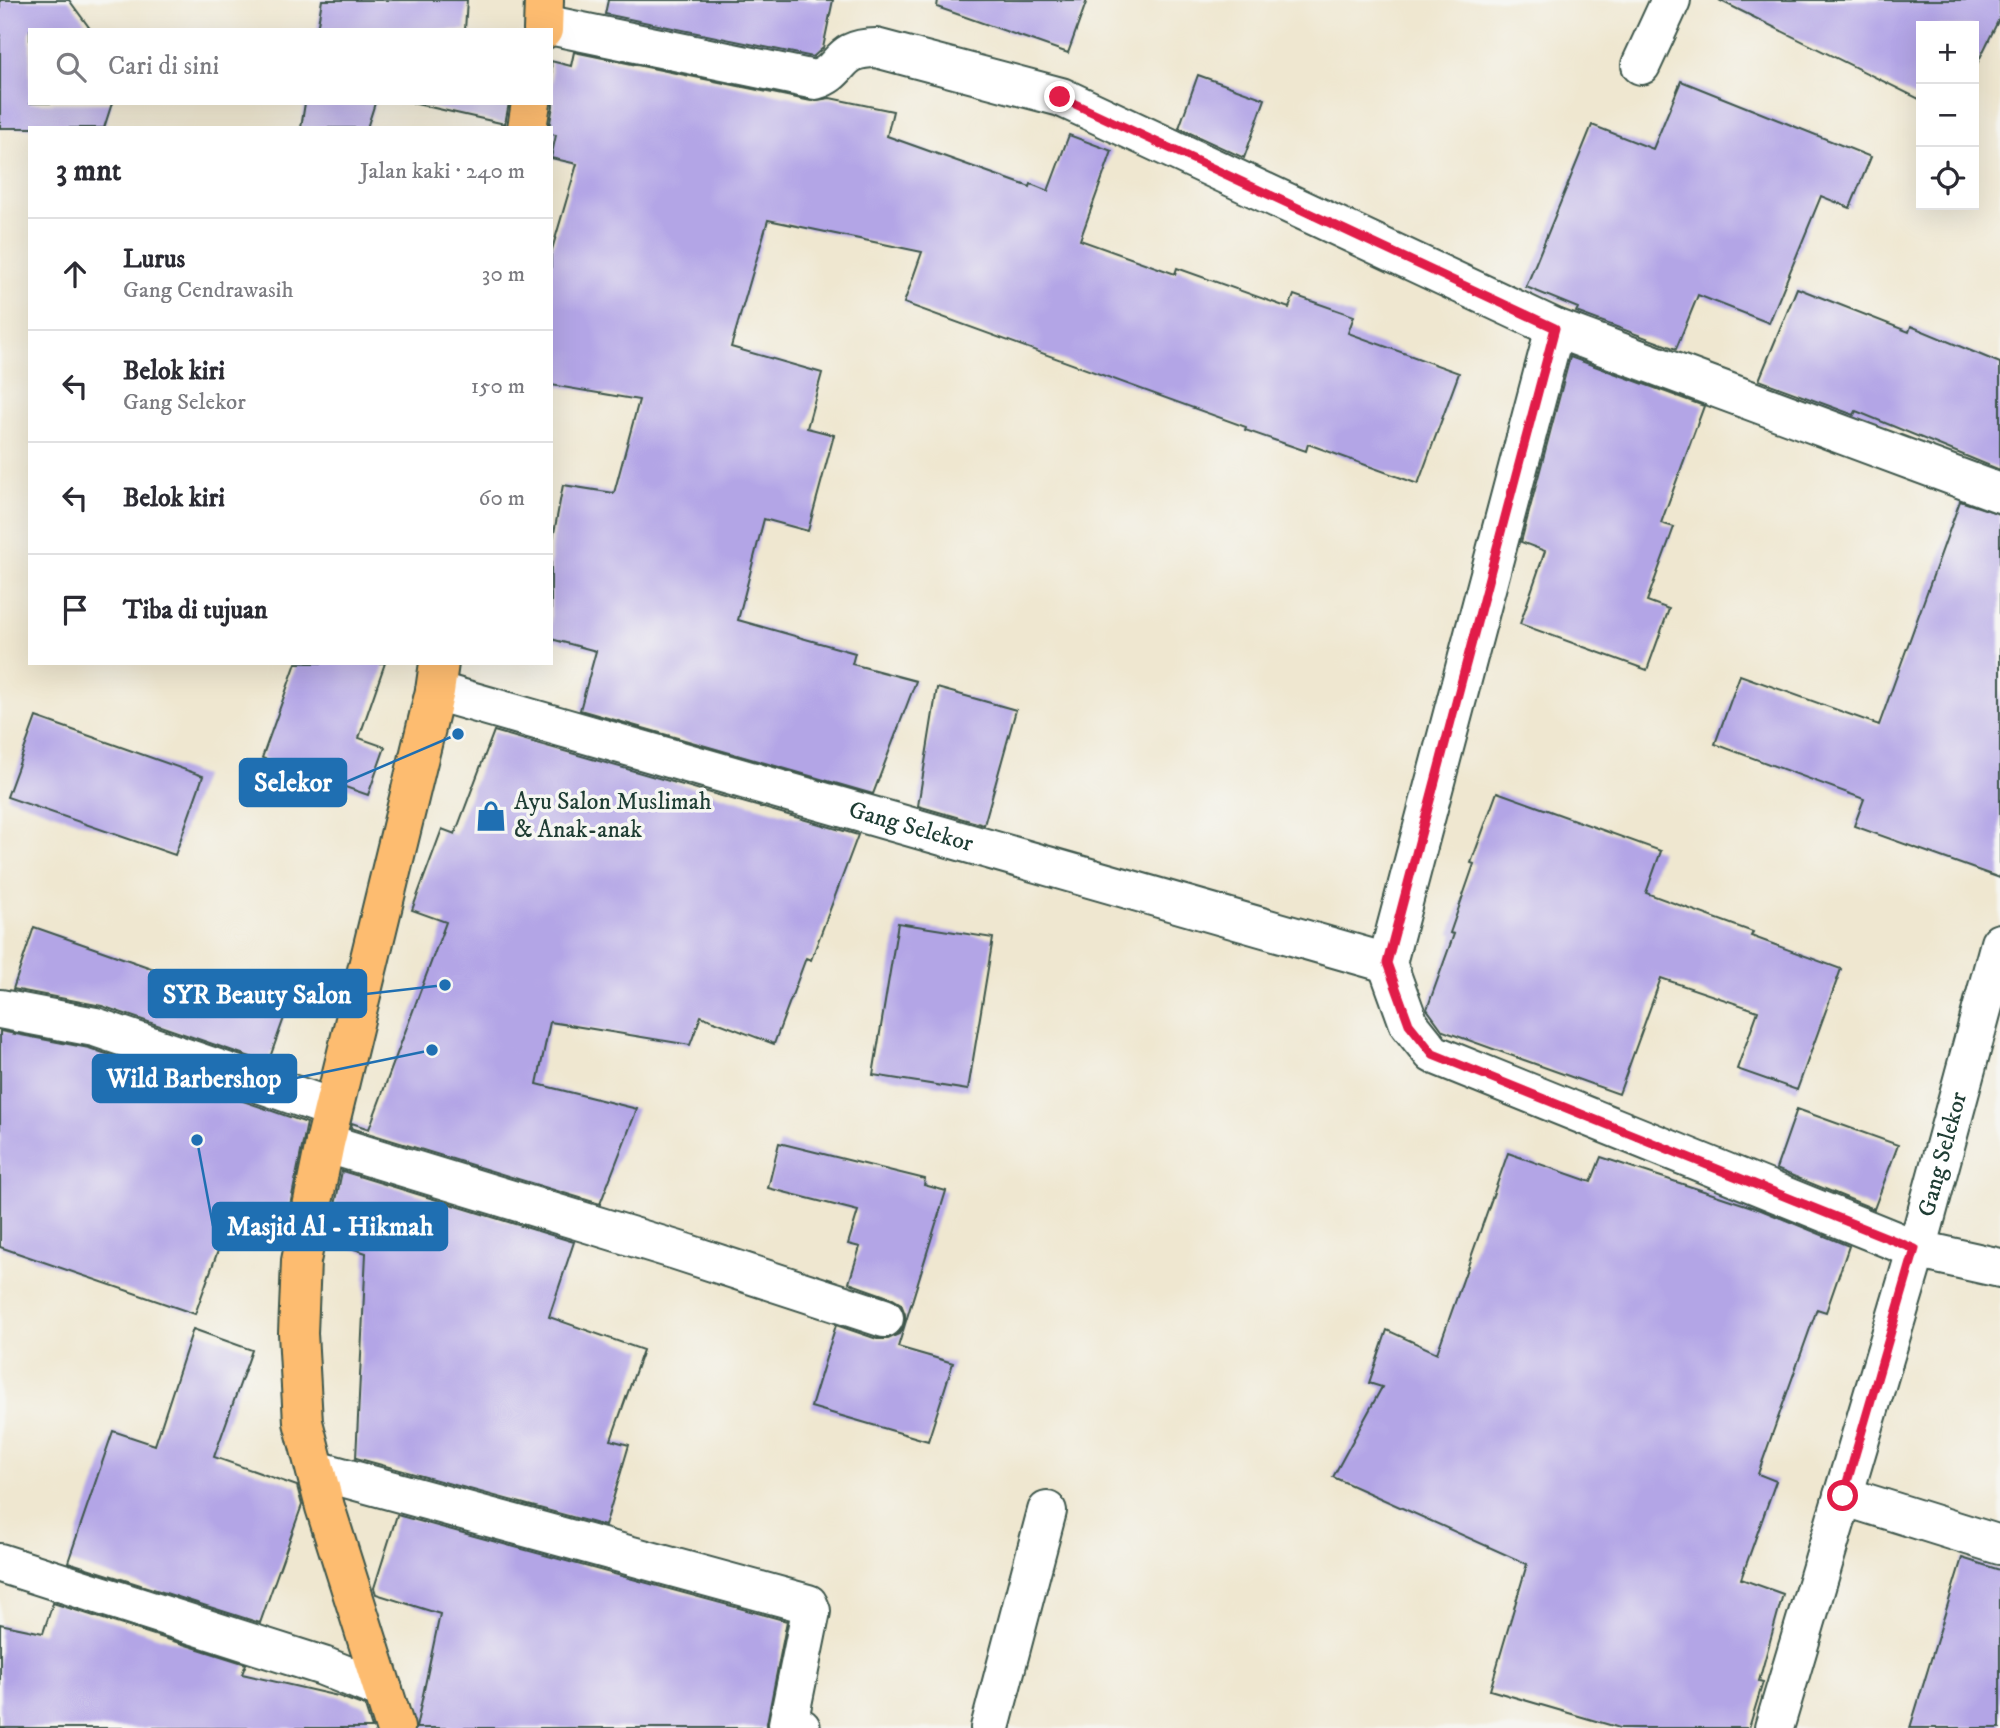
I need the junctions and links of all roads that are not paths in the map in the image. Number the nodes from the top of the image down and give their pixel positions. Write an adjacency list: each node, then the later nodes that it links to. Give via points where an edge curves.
1 (1671, 0): 3 (street)
2 (543, 18): 6 (street, via 815,80 825,77 846,54 876,48 1060,97)
3 (1641, 65)
4 (531, 105): 5 (main road)
5 (527, 126)
6 (1555, 328): 7 (street); 10 (street)
7 (2000, 493)
8 (437, 677): 10 (street, Gang Selekor); 12 (main road)
9 (2000, 943): 13 (street, Gang Selekor)
10 (1387, 963): 13 (street, Gang Selekor, via 1409,1024 1433,1054)
11 (0, 1009): 12 (street, via 95,1027)
12 (328, 1126): 15 (street, via 676,1250); 16 (main road, via 300,1261 303,1422)
13 (1915, 1249): 14 (street); 17 (street)
14 (2000, 1268)
15 (884, 1318)
16 (316, 1471): 21 (main road); 23 (street, via 808,1604 811,1611 788,1724)
17 (1843, 1496): 19 (street); 25 (street)
18 (1047, 1511): 24 (street)
19 (2000, 1545)
20 (0, 1563): 21 (street)
21 (383, 1690): 22 (main road)
22 (395, 1728)
23 (801, 1728)
24 (990, 1728)
25 (1774, 1728)

